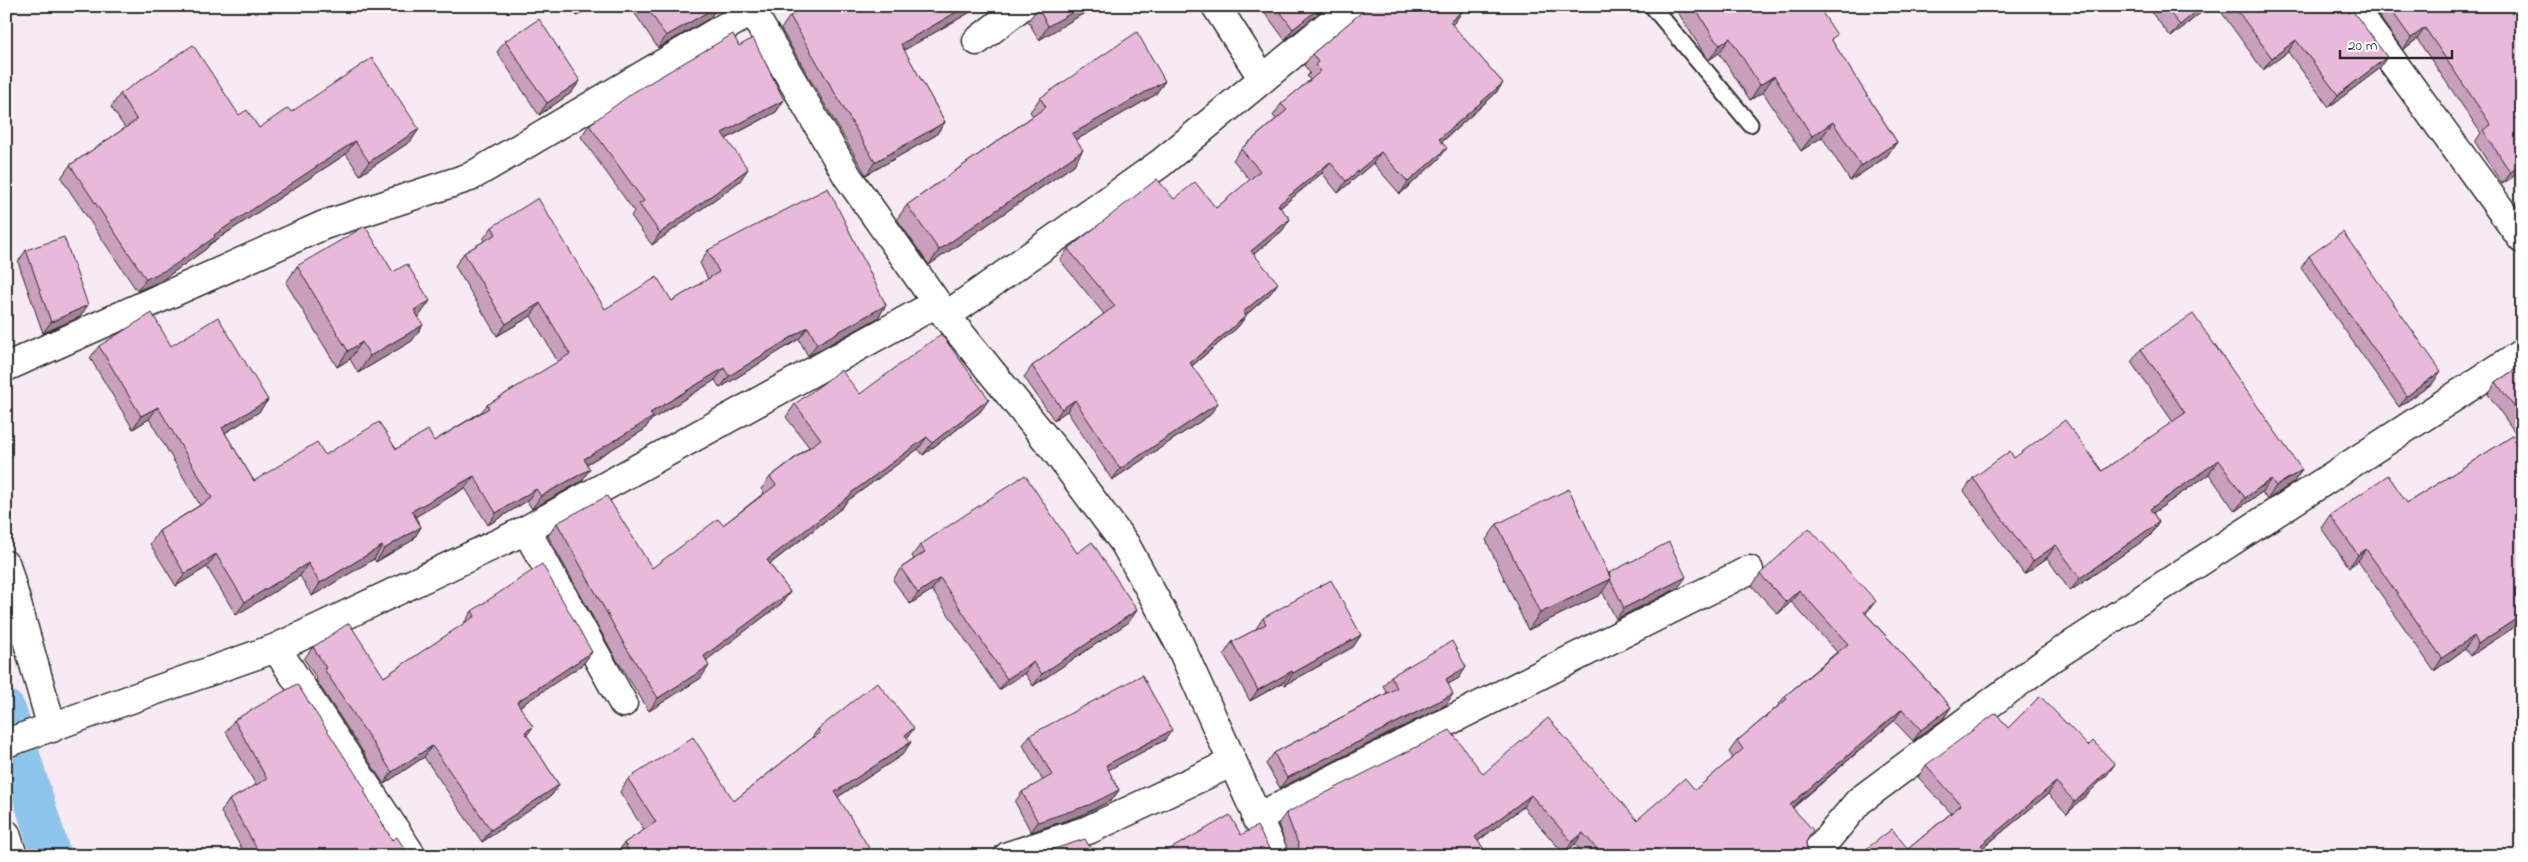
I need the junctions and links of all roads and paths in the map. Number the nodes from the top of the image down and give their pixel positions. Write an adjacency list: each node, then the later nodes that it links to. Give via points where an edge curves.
1 (1022, 6): 7 (street)
2 (1216, 6): 8 (street)
3 (1351, 6): 8 (street)
4 (1652, 6): 9 (lane)
5 (2352, 6): 10 (street)
6 (750, 9): 11 (street, via 848,177); 13 (street, via 470,177 324,225)
7 (977, 41)
8 (1262, 79): 11 (street, via 1161,163)
9 (1750, 124)
10 (2522, 239)
11 (942, 309): 14 (street); 21 (street, via 1125,544 1178,641)
12 (2522, 353): 28 (street, via 2050,659 1859,802)
13 (6, 367)
14 (526, 530): 17 (street); 18 (street)
15 (6, 565): 19 (street)
16 (1749, 570): 22 (street)
17 (276, 648): 19 (street); 25 (street)
18 (623, 703)
19 (42, 732): 20 (street)
20 (6, 744)
21 (1232, 763): 22 (street); 26 (street, via 1088,830)
22 (1256, 818): 27 (street)
23 (6, 834): 24 (street)
24 (13, 856)
25 (412, 856)
26 (1008, 856)
27 (1275, 856)
28 (1813, 856)

